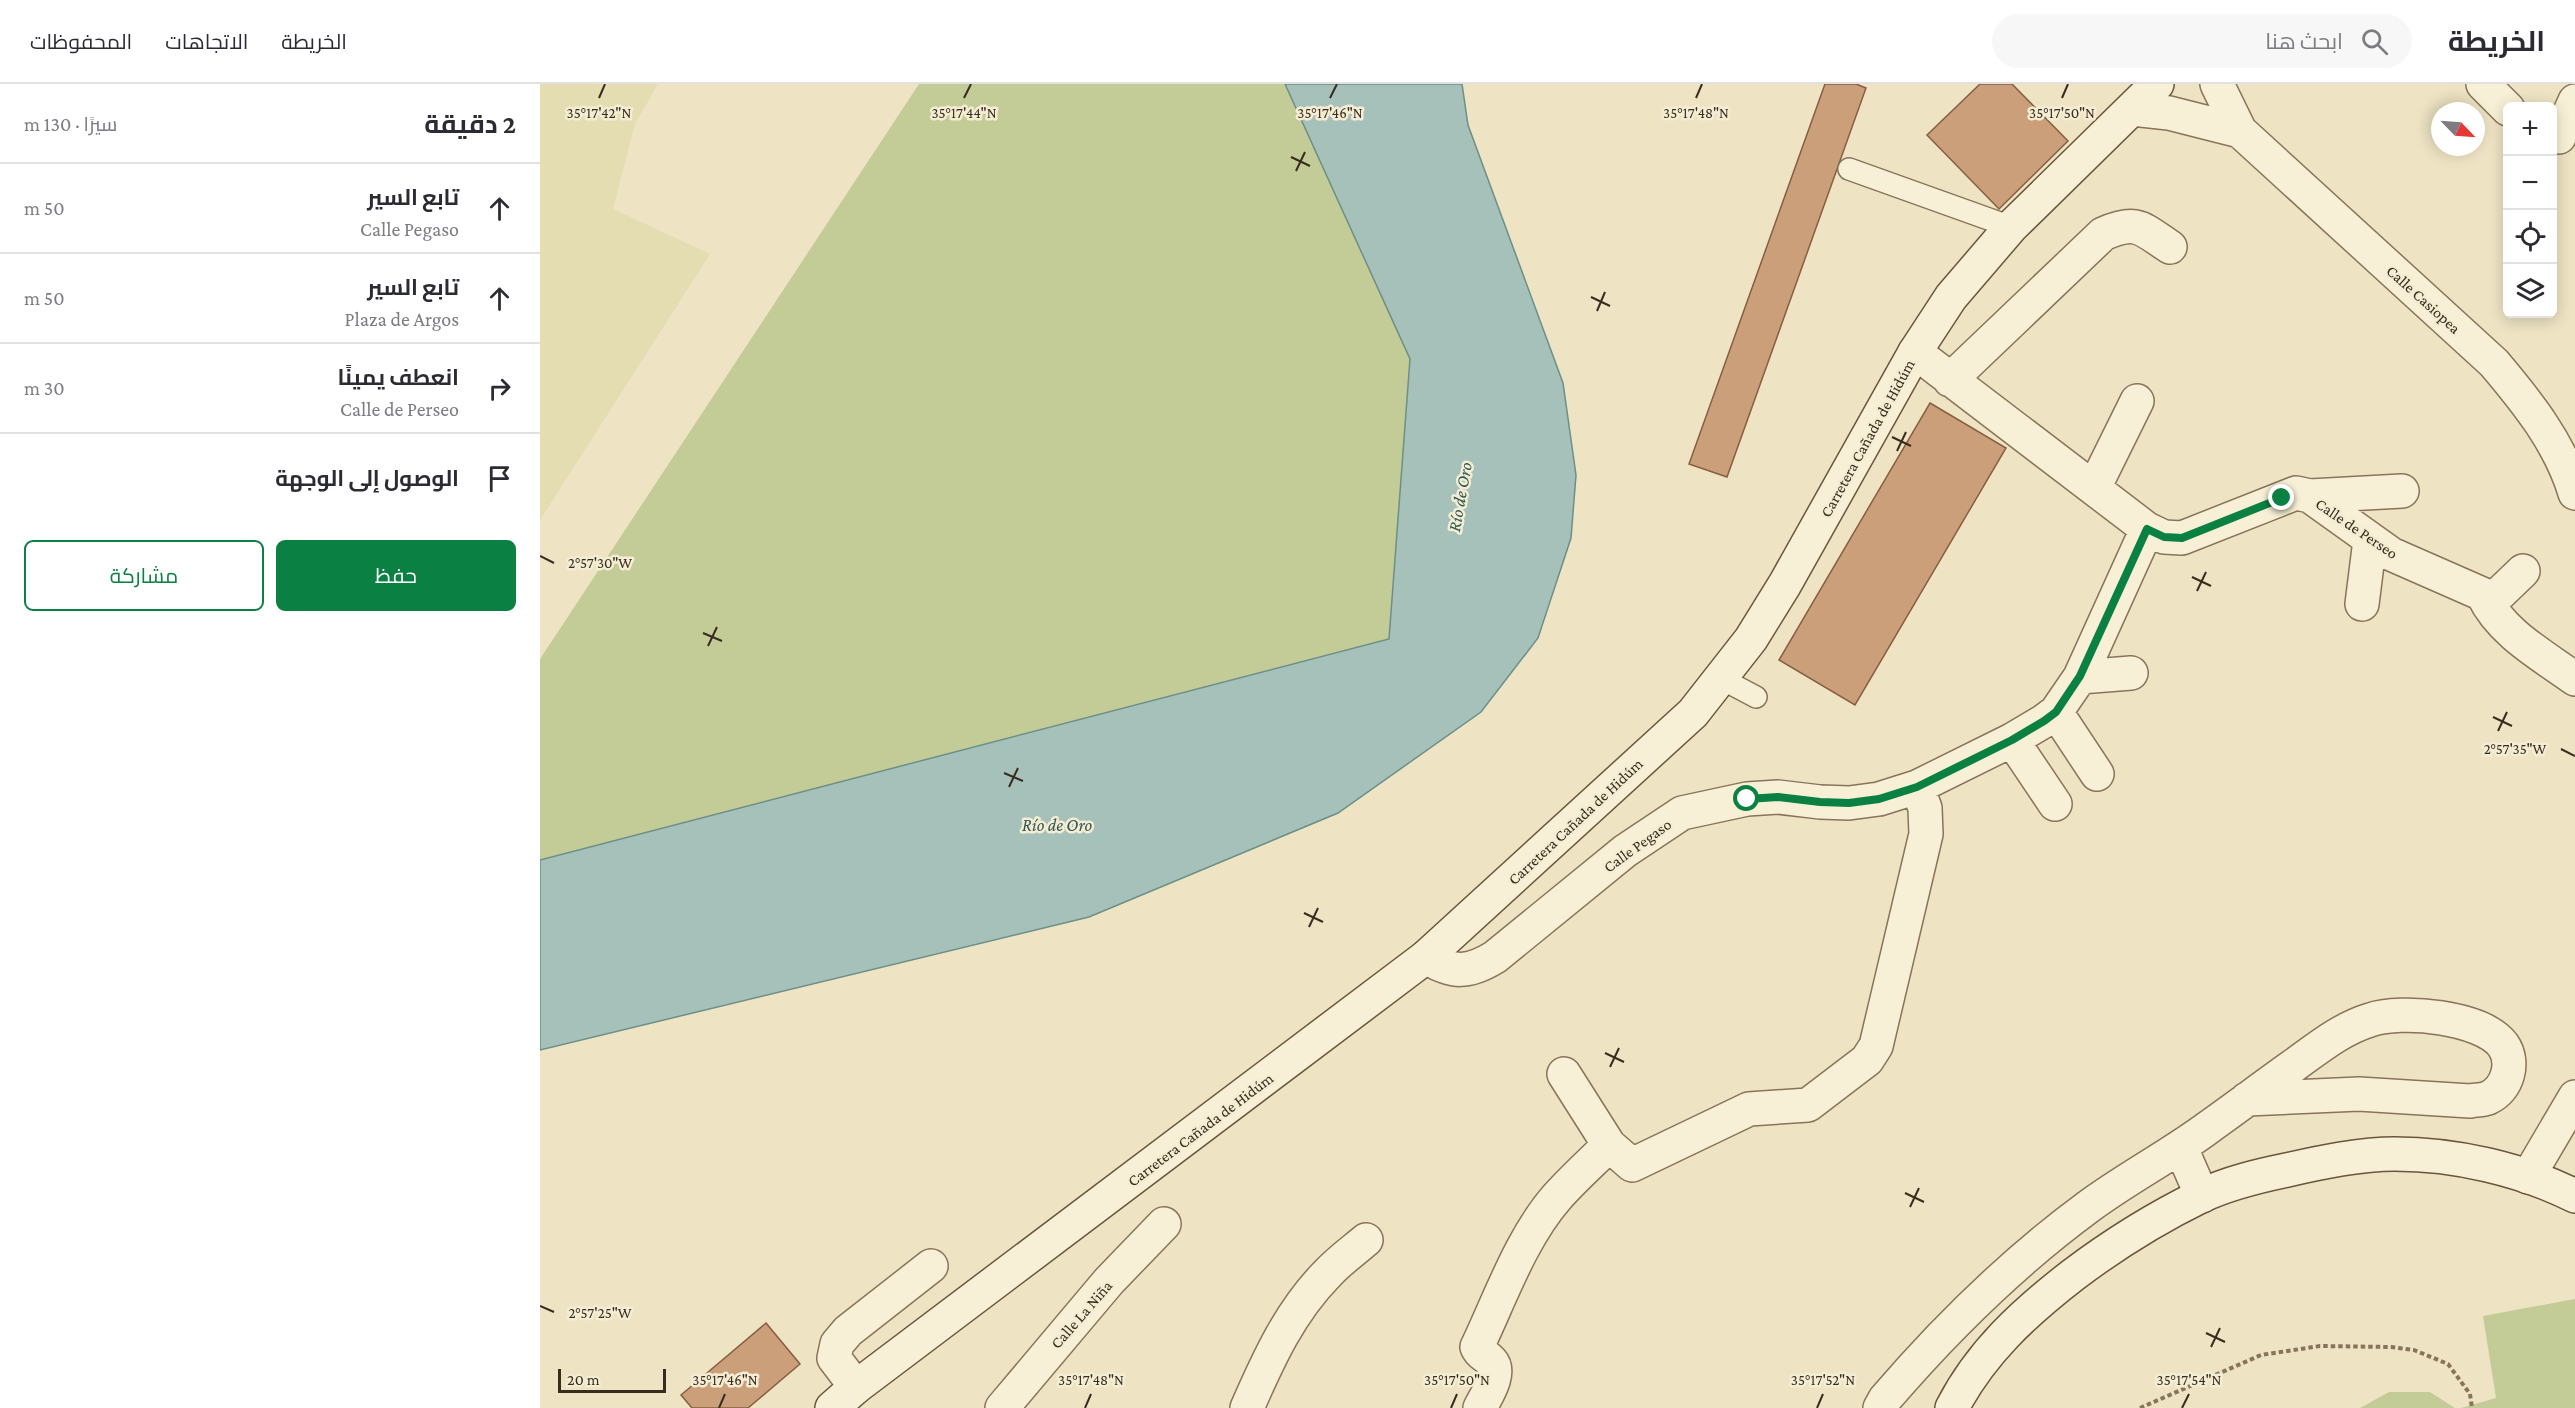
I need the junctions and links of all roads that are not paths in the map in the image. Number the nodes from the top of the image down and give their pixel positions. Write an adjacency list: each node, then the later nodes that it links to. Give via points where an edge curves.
1 (2157, 84): 6 (street, Carretera Cañada de Hidúm)
2 (2217, 84): 7 (street, Calle Casiopea)
3 (2483, 84): 5 (street)
4 (2575, 101): 8 (street)
5 (2503, 104)
6 (2132, 109): 7 (street, Calle Casiopea, via 2169,113); 10 (street, Carretera Cañada de Hidúm)
7 (2240, 131): 17 (street, Calle Casiopea, via 2494,363 2549,434 2570,474)
8 (2562, 140)
9 (1849, 169): 10 (lane)
10 (2011, 227): 12 (street, Carretera Cañada de Hidúm, via 1951,297)
11 (2170, 247): 13 (street, via 2140,227 2122,226 2103,234)
12 (1915, 352): 13 (street); 26 (street, Carretera Cañada de Hidúm, via 1785,584)
13 (1950, 380): 15 (street)
14 (2137, 401): 15 (street)
15 (2094, 488): 19 (street)
16 (2402, 491): 18 (street)
17 (2575, 493)
18 (2310, 496): 19 (street, Calle de Perseo, via 2296,493 2182,538 2164,537); 20 (street, Calle de Perseo)
19 (2147, 529): 25 (street)
20 (2370, 540): 22 (street, Calle de Perseo, via 2391,554); 23 (street)
21 (2523, 571): 22 (street, via 2496,597)
22 (2483, 595): 27 (street, via 2513,634)
23 (2362, 604)
24 (2131, 673): 25 (street)
25 (2080, 676): 29 (street)
26 (1722, 679): 28 (lane); 34 (street, Carretera Cañada de Hidúm, via 1693,713)
27 (2575, 679)
28 (1756, 698)
29 (2056, 712): 30 (street, Calle Pegaso); 31 (street)
30 (2012, 740): 32 (street, Calle Pegaso); 33 (street)
31 (2097, 774)
32 (1917, 787): 34 (street, Calle Pegaso, via 1849,803 1757,798 1682,813 1625,851 1479,967 1442,967); 38 (street, via 1926,834 1876,1046 1867,1060 1808,1105 1749,1109 1632,1165)
33 (2055, 804)
34 (1426, 957): 46 (street, Carretera Cañada de Hidúm)
35 (1564, 1074): 38 (street)
36 (2247, 1099): 36 (street, via 2359,1094 2470,1101 2488,1098 2502,1087 2510,1070 2508,1052 2497,1037 2445,1018 2408,1014 2371,1019 2337,1034); 39 (street)
37 (2569, 1118): 40 (street)
38 (1609, 1145): 49 (street, via 1556,1198 1504,1287 1477,1347 1495,1371)
39 (2181, 1148): 41 (street); 50 (street, via 2089,1206 2005,1273 1928,1349)
40 (2528, 1177): 41 (street, via 2466,1160 2394,1154 2320,1162 2253,1177); 42 (street)
41 (2202, 1196): 51 (street, via 2117,1242 2042,1299 1991,1347)
42 (2575, 1196)
43 (1164, 1224): 47 (street, Calle La Niña)
44 (1366, 1240): 48 (street, via 1327,1274 1294,1315)
45 (931, 1266): 46 (street, via 837,1344 834,1358)
46 (844, 1398)
47 (1002, 1408)
48 (1247, 1408)
49 (1480, 1408)
50 (1880, 1408)
51 (1952, 1408)

